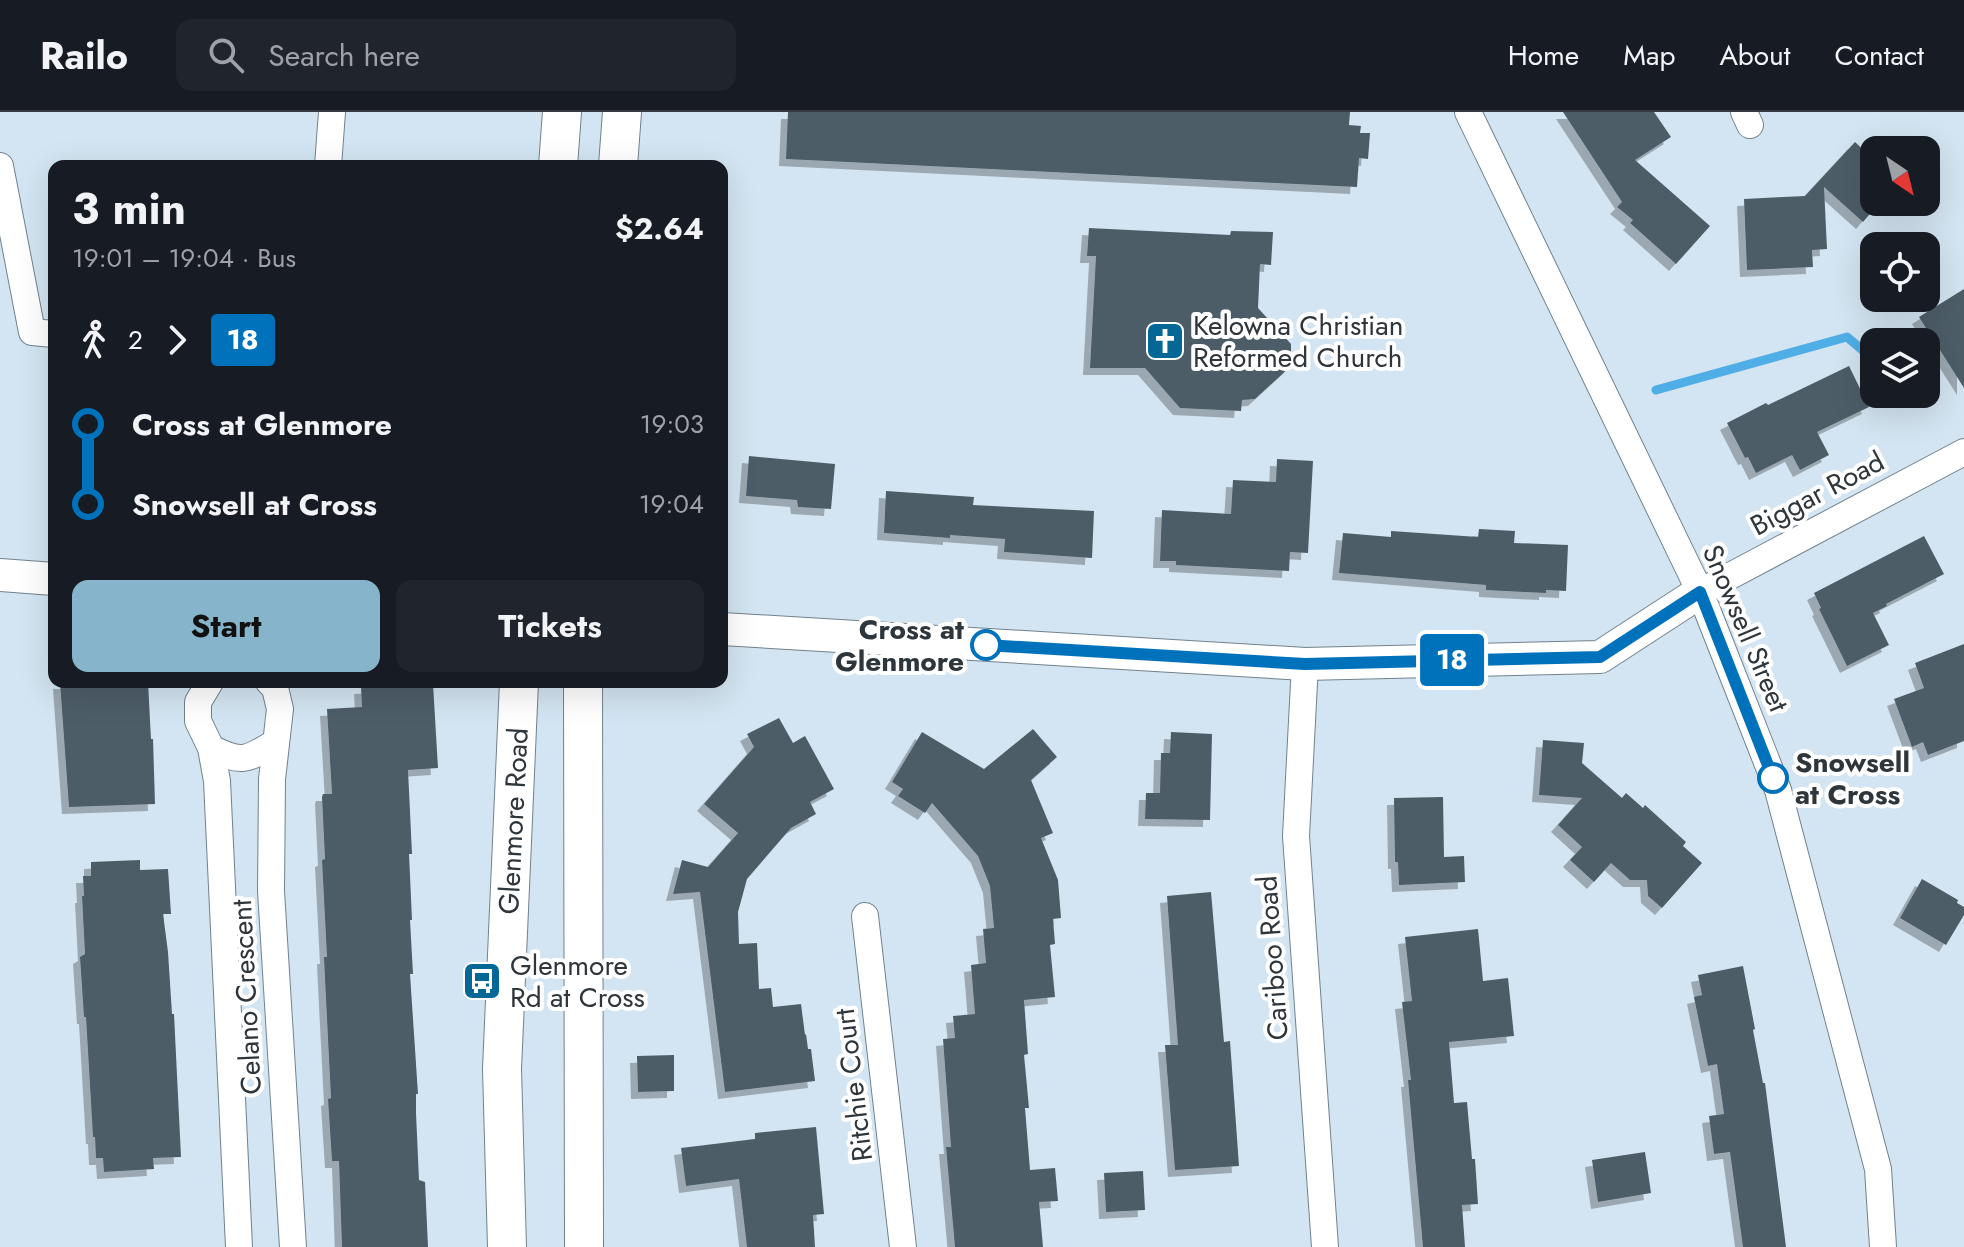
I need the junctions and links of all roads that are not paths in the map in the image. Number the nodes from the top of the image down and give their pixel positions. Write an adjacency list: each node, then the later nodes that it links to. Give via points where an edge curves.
1 (332, 112): 5 (street)
2 (562, 112): 6 (main road)
3 (622, 112): 7 (main road)
4 (1468, 112): 13 (street, Snowsell Street)
5 (328, 160)
6 (558, 160)
7 (618, 160)
8 (0, 166): 9 (street, via 32,332)
9 (48, 333)
10 (1964, 452): 13 (street, Biggar Road)
11 (0, 575): 12 (street)
12 (48, 579)
13 (1700, 592): 15 (street, via 1600,657); 29 (street, Snowsell Street, via 1778,790 1878,1169)
14 (728, 629): 15 (street)
15 (1305, 664): 28 (street, Cariboo Road, via 1296,836)
16 (206, 688): 21 (street, Celano Crescent, via 198,702 198,721)
17 (275, 688): 20 (street, Celano Crescent, via 280,709)
18 (519, 688): 25 (main road, Glenmore Road, via 502,1069)
19 (583, 688): 26 (main road)
20 (276, 742): 21 (street, via 252,757 232,759); 24 (street, Celano Crescent, via 271,891)
21 (211, 748): 23 (street, Celano Crescent, via 217,781)
22 (865, 916): 27 (street, Ritchie Court)
23 (239, 1247)
24 (293, 1247)
25 (507, 1247)
26 (584, 1247)
27 (903, 1247)
28 (1325, 1247)
29 (1883, 1247)

